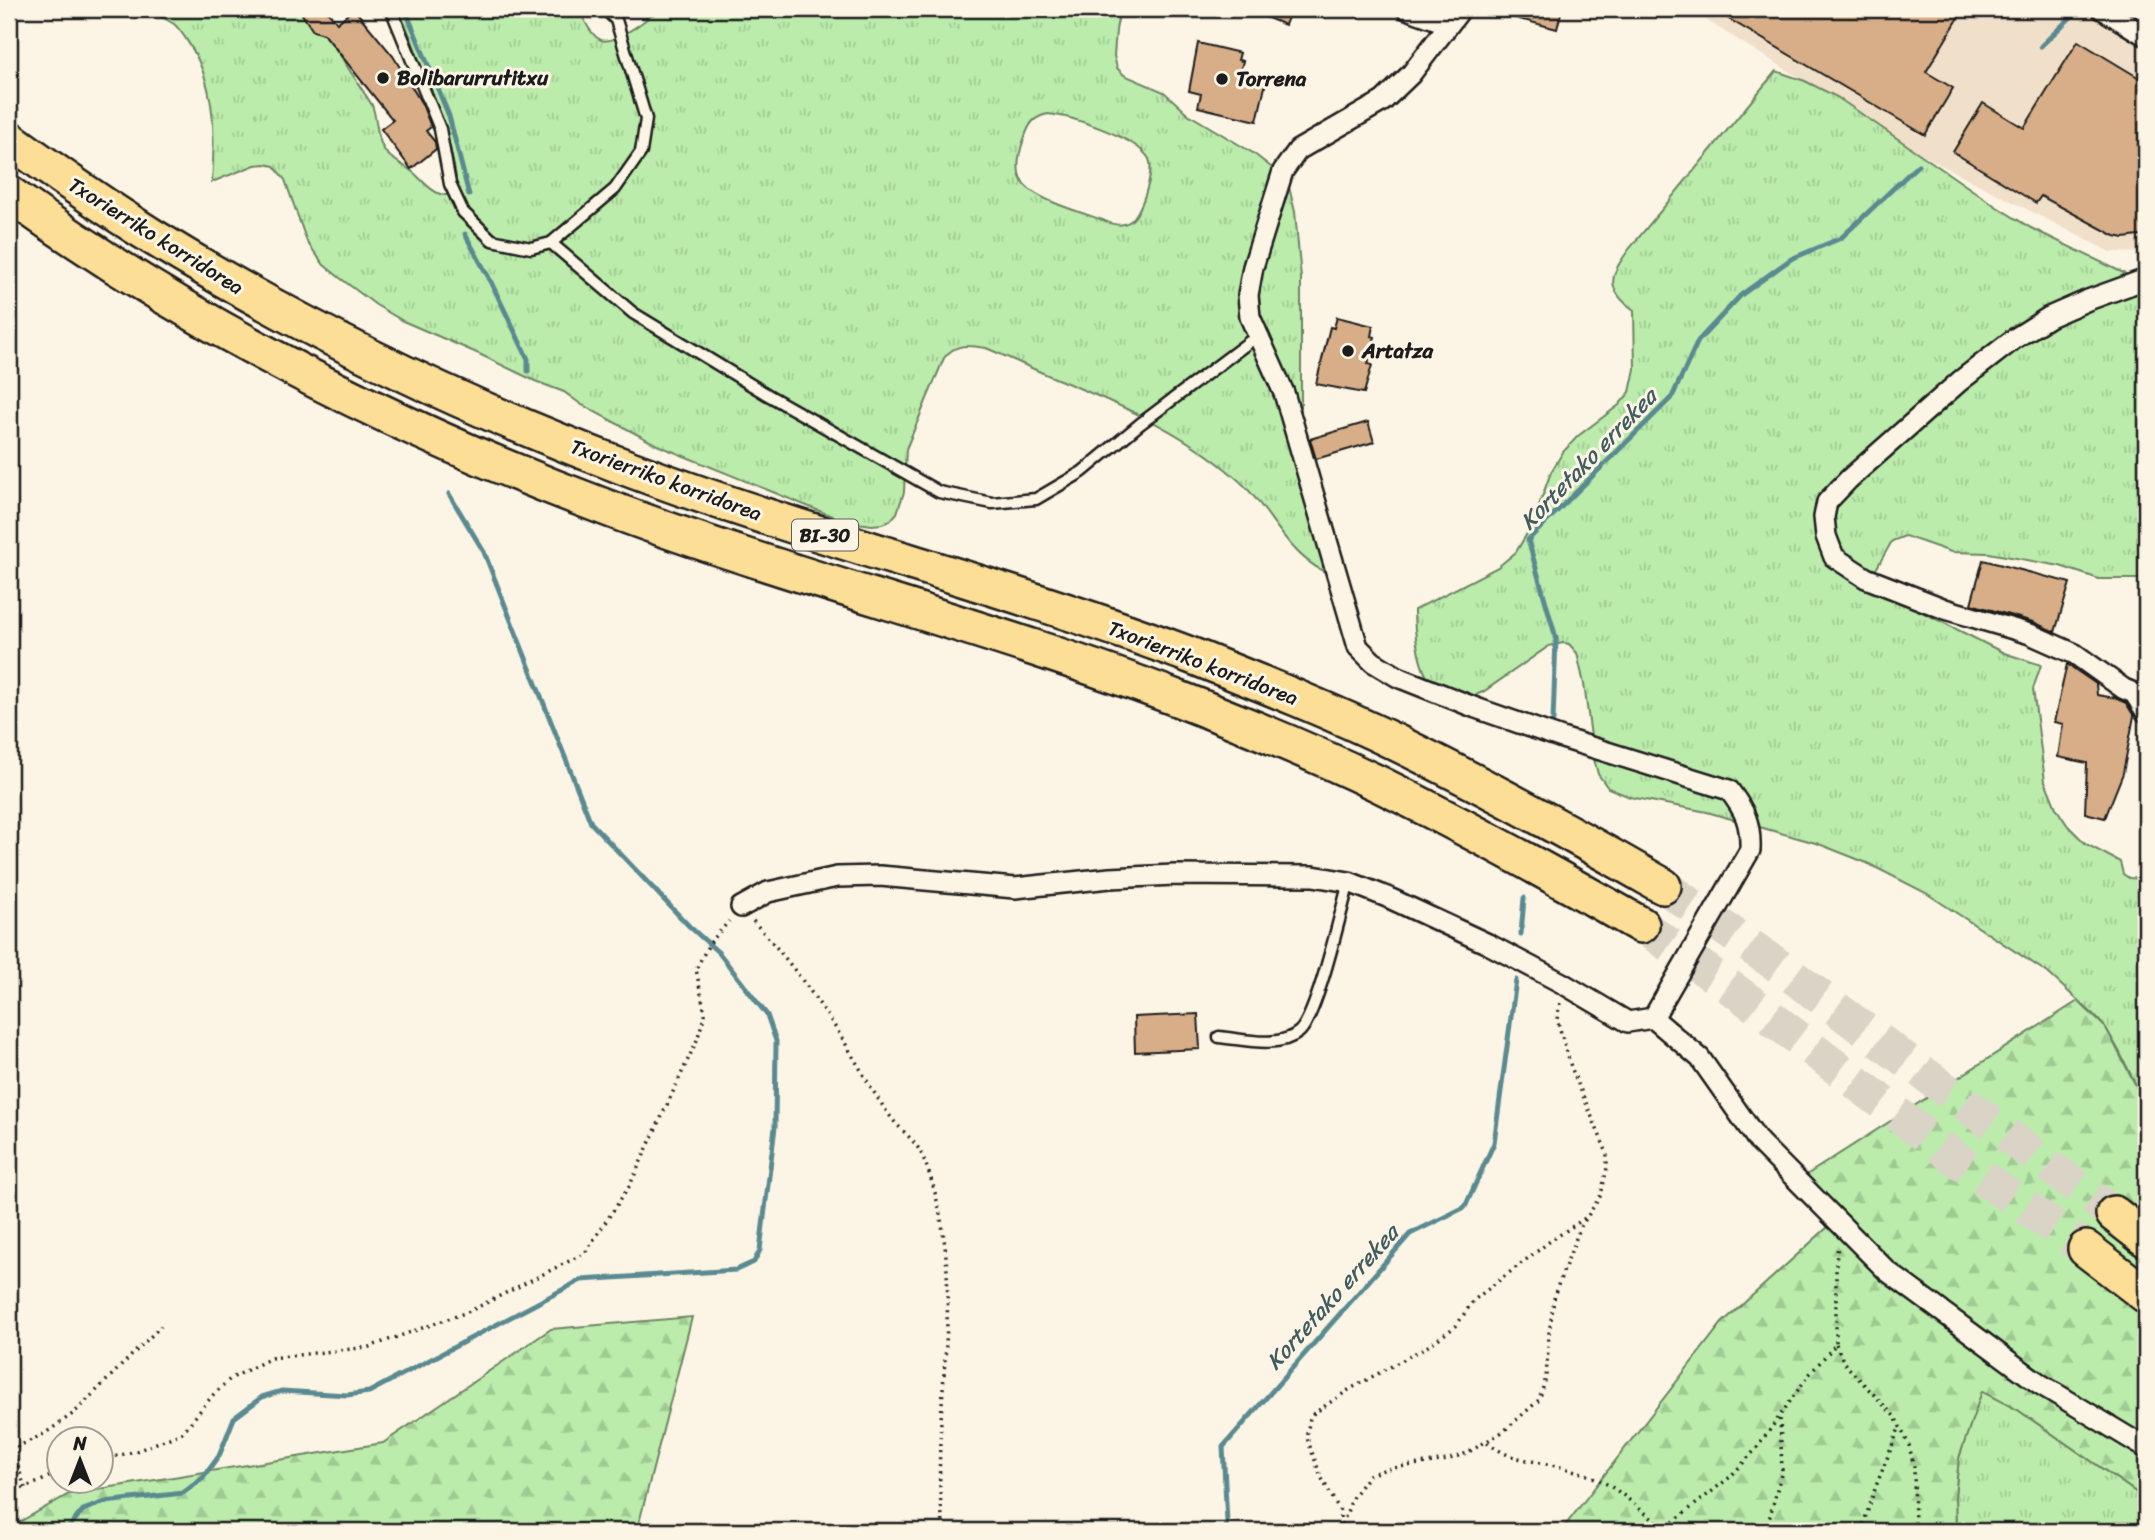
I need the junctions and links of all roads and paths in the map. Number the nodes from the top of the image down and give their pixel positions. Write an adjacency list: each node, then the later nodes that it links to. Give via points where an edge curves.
1 (391, 9): 9 (lane, via 440,130 450,184 463,212 492,240 531,248)
2 (605, 9): 9 (lane, via 616,20 646,119 641,152 615,189)
3 (1407, 9): 5 (street)
4 (2102, 9): 6 (street)
5 (1455, 16): 11 (street, via 1411,74 1383,101 1298,150 1283,171 1250,286 1250,317)
6 (2146, 36)
7 (9, 139): 14 (highway, Txorierriko korridorea / BI-30, via 81,190 262,301 507,421 722,501 1184,653 1408,749)
8 (9, 194): 16 (highway, Txorierriko korridorea / BI-30, via 128,274 240,340 377,411 490,462 639,519 1067,659 1257,730 1460,825)
9 (551, 243): 11 (lane, via 633,313 768,395 939,492 992,503 1036,499 1082,472)
10 (2146, 279): 12 (street, via 2049,317 2014,339 1959,380 1849,479 1827,502 1824,517 1834,557 1866,578 2075,654 2134,693)
11 (1258, 336): 18 (street, via 1284,393 1358,647 1373,662 1398,677 1476,708 1729,790 1743,809 1751,832 1750,850)
12 (2146, 712)
13 (1349, 882): 15 (street, via 1313,876 1174,875 1015,888 880,876 837,877 768,892); 17 (street, via 1488,944); 19 (lane, via 1320,987 1299,1033 1280,1041)
14 (1663, 886)
15 (741, 908): 32 (path, via 709,944 696,969 705,1014 697,1040 629,1185 585,1253 470,1311 369,1347 271,1359 230,1379 182,1433); 38 (path, via 777,947 837,1030 890,1118 919,1149 929,1174 947,1269 939,1483)
16 (1641, 925)
17 (1562, 983): 18 (street, via 1628,1022); 21 (path, via 1557,1020 1582,1097 1607,1153 1604,1187)
18 (1653, 1018): 22 (street, via 1700,1058 1759,1142)
19 (1219, 1037)
20 (2114, 1214): 23 (highway)
21 (1587, 1217): 30 (path, via 1555,1293 1541,1397); 36 (path, via 1473,1301 1457,1326 1313,1414 1308,1441 1339,1511)
22 (1843, 1227): 27 (path, via 1836,1263); 31 (street, via 1887,1270 2040,1384)
23 (2146, 1240)
24 (2086, 1249): 25 (highway)
25 (2146, 1295)
26 (161, 1326): 34 (path, via 74,1413 18,1447 16,1460)
27 (1836, 1344): 28 (path); 29 (path, via 1844,1363)
28 (1780, 1415): 37 (path, via 1730,1477); 39 (path, via 1782,1471)
29 (1900, 1426): 40 (path); 41 (path, via 1912,1455)
30 (1486, 1443): 36 (path, via 1447,1460 1369,1475 1353,1496); 37 (path, via 1508,1455 1596,1478 1627,1497)
31 (2146, 1448)
32 (116, 1456)
33 (46, 1478): 34 (path)
34 (25, 1488): 35 (path)
35 (9, 1493)
36 (1340, 1530)
37 (1663, 1530)
38 (944, 1531)
39 (1766, 1531)
40 (1861, 1531)
41 (1915, 1531)

